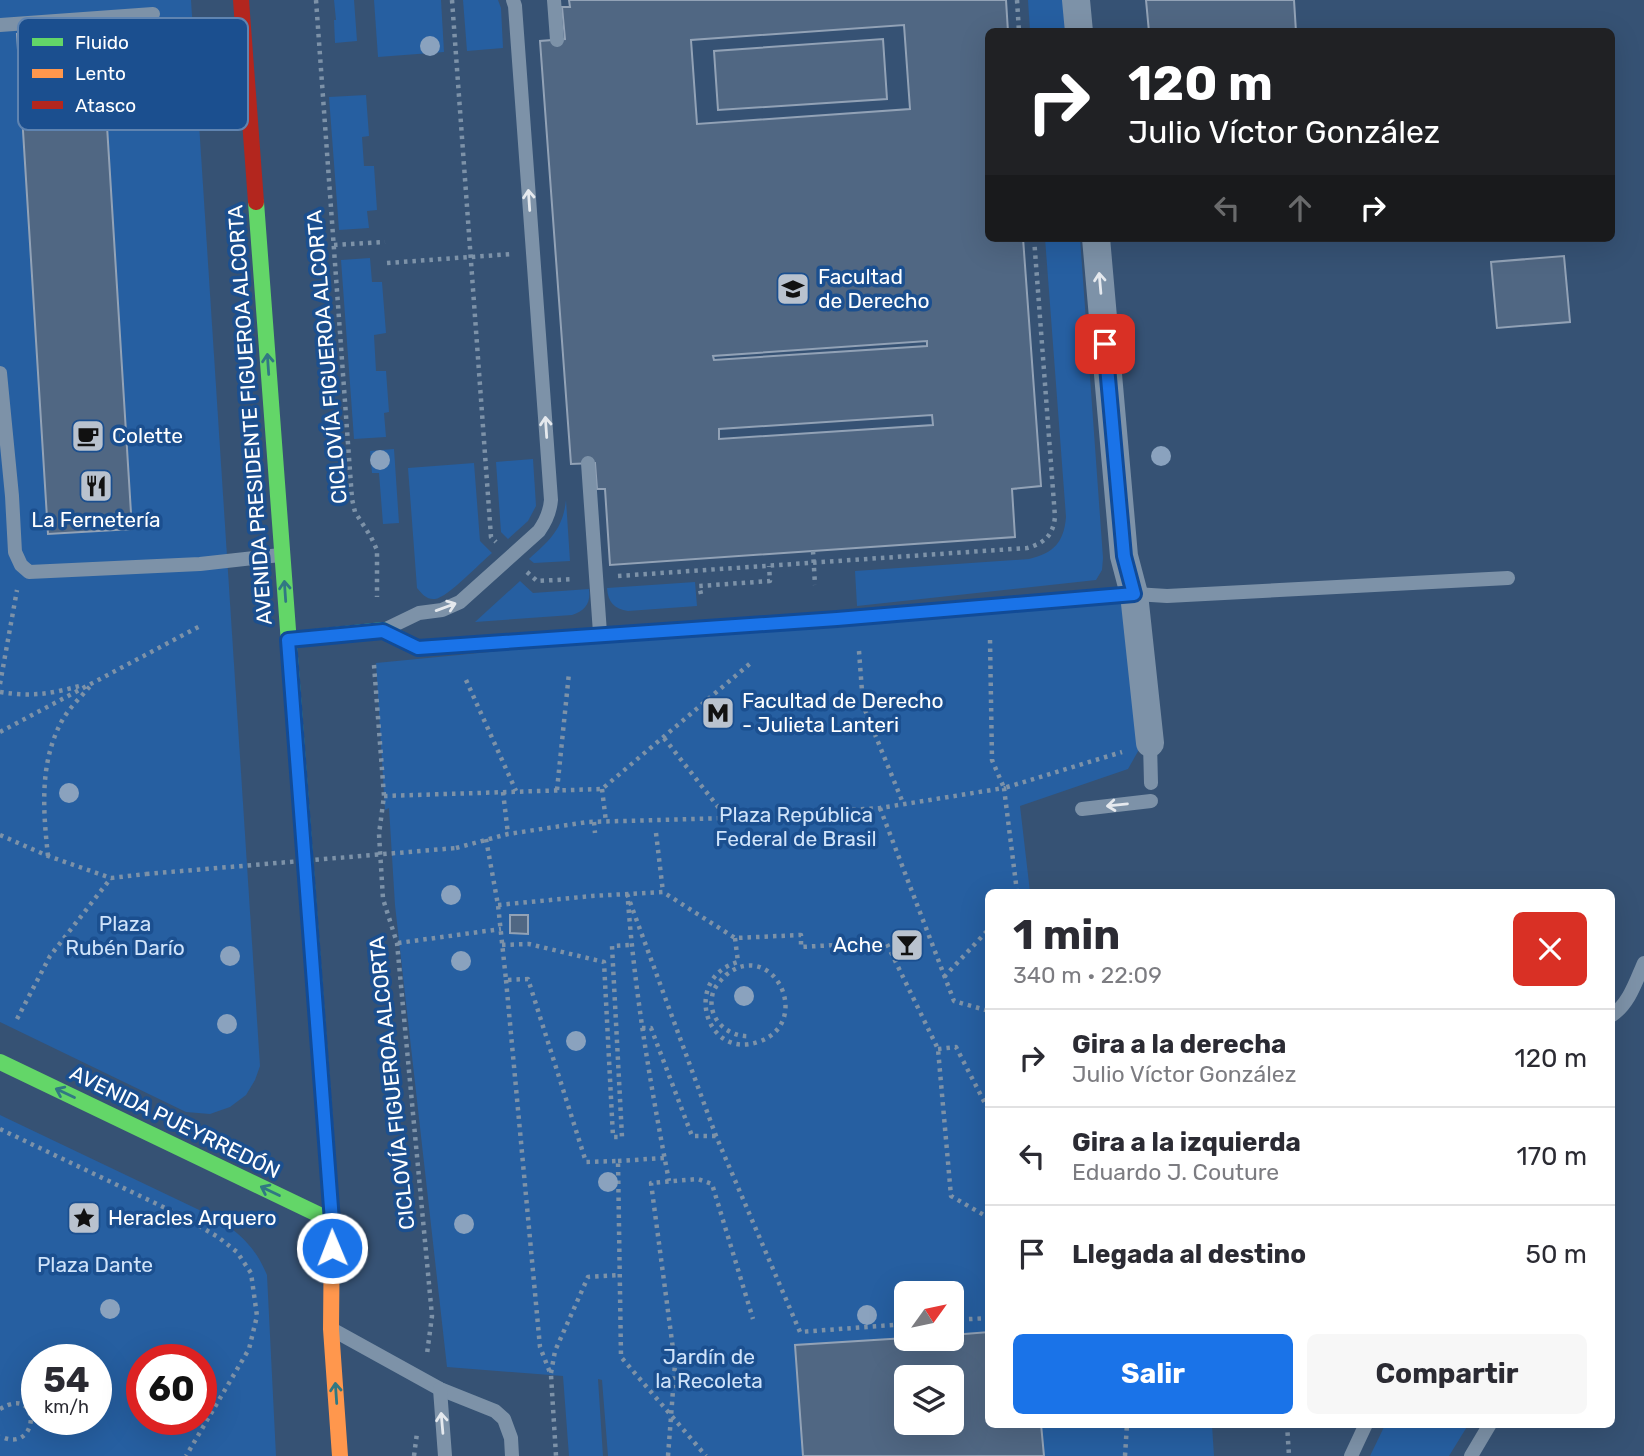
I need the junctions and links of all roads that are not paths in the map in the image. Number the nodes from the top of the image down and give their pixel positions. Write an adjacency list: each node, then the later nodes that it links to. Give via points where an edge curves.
1 (240, 0): 7 (main road, AVENIDA PRESIDENTE FIGUEROA ALCORTA, one-way to 1)
2 (513, 0): 19 (lane, one-way to 2, via 419,613 460,602 539,531 550,509)
3 (554, 0): 11 (lane)
4 (1076, 0): 10 (street)
5 (153, 14): 6 (lane)
6 (97, 18)
7 (241, 18)
8 (18, 24): 9 (lane)
9 (0, 25)
10 (1079, 28)
11 (557, 40)
12 (248, 106): 16 (main road, AVENIDA PRESIDENTE FIGUEROA ALCORTA, one-way to 12)
13 (1096, 242): 18 (street, one-way to 13, via 1124,556)
14 (0, 373): 16 (lane, via 15,552 29,572)
15 (588, 463): 20 (lane)
16 (282, 555): 21 (main road, AVENIDA PRESIDENTE FIGUEROA ALCORTA, one-way to 16)
17 (1508, 578): 18 (lane)
18 (1134, 594): 20 (main road); 22 (street)
19 (380, 631): 20 (main road, via 418,648); 21 (main road)
20 (601, 636)
21 (288, 640): 29 (main road, AVENIDA PRESIDENTE FIGUEROA ALCORTA)
22 (1150, 743): 23 (lane)
23 (1151, 783)
24 (1151, 801): 25 (lane, one-way to 25)
25 (1082, 808)
26 (1644, 963): 27 (lane)
27 (1615, 1013)
28 (0, 1062): 29 (main road, AVENIDA PUEYRREDÓN, one-way to 28)
29 (332, 1221): 30 (main road, AVENIDA PRESIDENTE FIGUEROA ALCORTA)
30 (331, 1329): 31 (lane); 34 (main road, AVENIDA PRESIDENTE FIGUEROA ALCORTA, one-way to 30)
31 (440, 1389): 35 (lane, one-way to 31); 36 (lane, via 505,1419)
32 (1364, 1428): 37 (lane)
33 (1488, 1428): 38 (lane)
34 (340, 1456)
35 (445, 1456)
36 (512, 1456)
37 (1351, 1456)
38 (1471, 1456)

